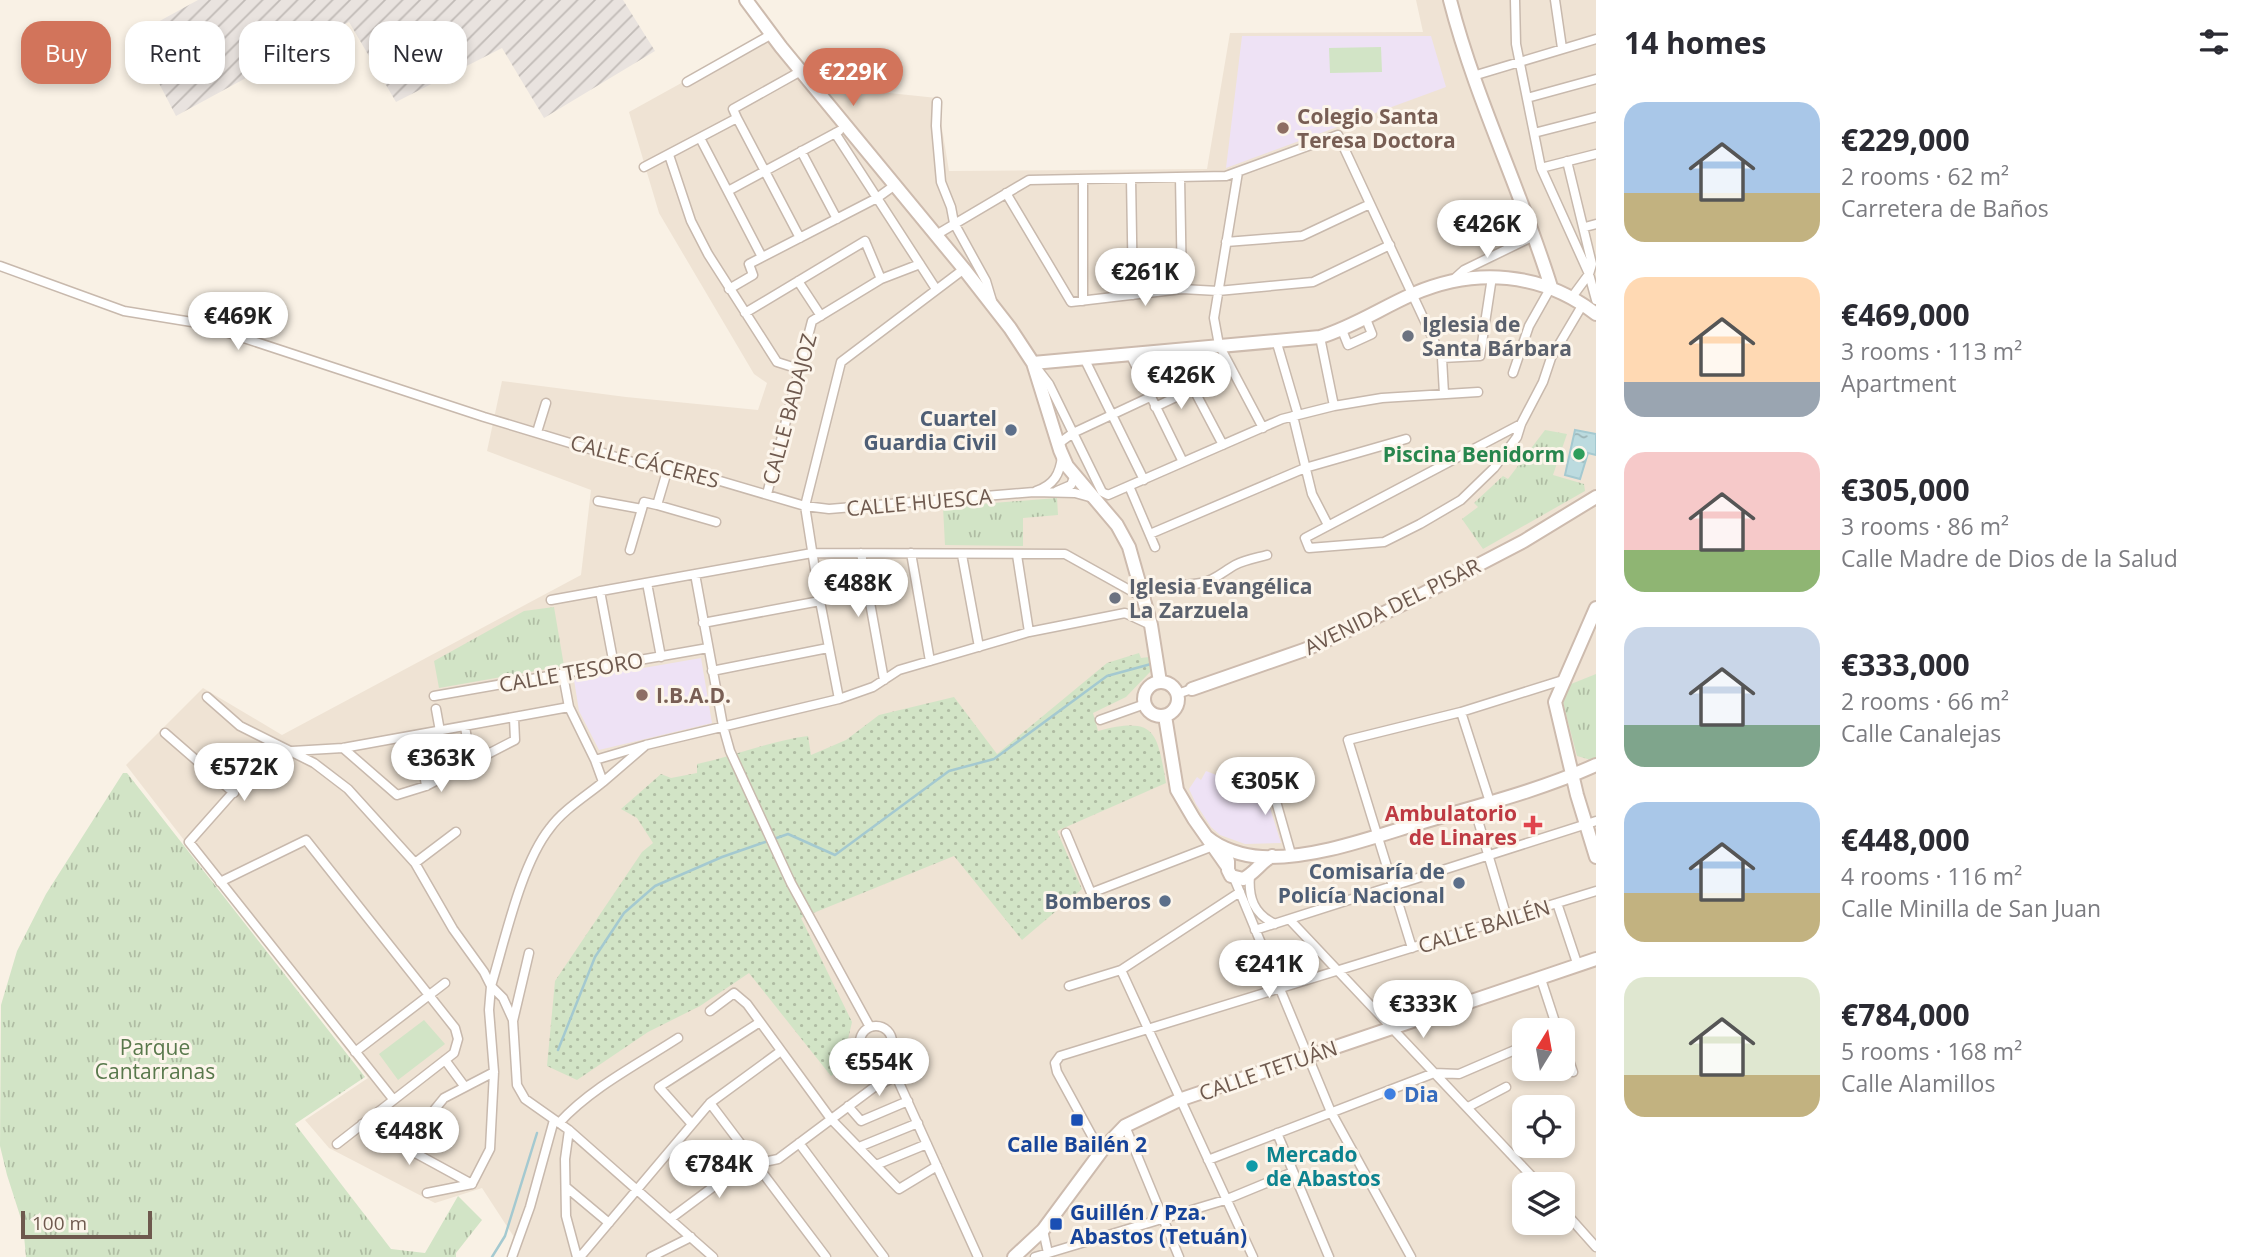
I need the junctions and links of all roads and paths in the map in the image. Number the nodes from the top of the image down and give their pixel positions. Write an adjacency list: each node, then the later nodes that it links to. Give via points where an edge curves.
1 (746, 0): 5 (street)
2 (1450, 0): 10 (street)
3 (1515, 0): 8 (street)
4 (1555, 0): 7 (street)
5 (772, 34): 9 (street); 12 (street)
6 (1596, 39): 7 (street)
7 (1562, 48): 8 (street)
8 (1519, 60): 10 (street); 13 (street)
9 (801, 71): 16 (street, via 733,109); 17 (street)
10 (1473, 76): 42 (street)
11 (1596, 79): 13 (street)
12 (687, 82)
13 (1527, 98): 19 (street)
14 (937, 102): 38 (street, via 941,182)
15 (1596, 117): 19 (street)
16 (737, 118): 20 (street); 27 (street)
17 (847, 127): 18 (street); 32 (street)
18 (835, 133): 21 (street); 35 (street)
19 (1534, 133): 26 (street)
20 (700, 138): 23 (street); 33 (street)
21 (801, 151): 27 (street); 37 (street)
22 (1596, 154): 24 (street)
23 (669, 155): 25 (street); 58 (street, via 691,221)
24 (1567, 161): 26 (street); 40 (street)
25 (644, 167)
26 (1541, 168): 51 (street)
27 (765, 171): 33 (street); 43 (street)
28 (1238, 172): 29 (street); 36 (street, via 1338,135); 44 (street)
29 (1180, 177): 31 (street); 60 (street)
30 (1083, 178): 31 (street); 34 (street, via 1029,180); 65 (street)
31 (1131, 178): 62 (street)
32 (895, 185): 35 (street); 41 (street)
33 (728, 191): 46 (street)
34 (1006, 193): 38 (street); 65 (street, via 1071,302)
35 (877, 198): 37 (street); 48 (street)
36 (1370, 204): 44 (street, via 1302,236); 45 (street)
37 (837, 219): 43 (street)
38 (954, 223): 41 (street); 66 (street)
39 (1596, 224): 40 (street)
40 (1585, 227): 51 (street)
41 (936, 235): 50 (street)
42 (1534, 236): 47 (street); 56 (street, via 1464,270)
43 (800, 238): 46 (street)
44 (1226, 242): 61 (street)
45 (1390, 246): 61 (street, via 1313,282); 63 (street)
46 (762, 257): 58 (street, via 749,264 753,275)
47 (1543, 261): 54 (street, via 1535,276); 57 (street)
48 (920, 264): 53 (street, CALLE BADAJOZ); 59 (street)
49 (0, 265): 91 (street, CALLE CÁCERES, via 124,311 198,323)
50 (964, 269): 59 (street); 66 (street)
51 (1593, 273): 64 (street); 64 (street)
52 (1492, 277): 54 (street); 56 (street); 76 (street, via 1480,356)
53 (881, 279): 55 (street, via 865,241); 69 (street, CALLE BADAJOZ)
54 (1522, 279): 57 (street)
55 (798, 281): 67 (street); 69 (street)
56 (1452, 282): 63 (street)
57 (1551, 287): 64 (street); 79 (street, via 1529,326)
58 (729, 289): 67 (street)
59 (936, 289): 110 (street, via 841,362)
60 (1182, 289): 61 (street); 62 (street)
61 (1218, 291): 72 (street, via 1214,317)
62 (1133, 295): 65 (street)
63 (1413, 295): 70 (street); 76 (street)
64 (1584, 300): 68 (street); 89 (street)
65 (1083, 301)
66 (994, 308): 77 (street)
67 (745, 313): 78 (street, via 777,362)
68 (1596, 314)
69 (821, 316): 78 (street, CALLE BADAJOZ, via 812,321)
70 (1320, 337): 71 (street); 85 (street)
71 (1276, 340): 72 (street); 88 (street)
72 (1219, 345): 73 (street); 90 (street)
73 (1172, 350): 74 (street); 80 (street); 83 (street)
74 (1130, 354): 75 (street); 83 (street)
75 (1084, 358): 77 (street); 87 (street)
76 (1442, 358): 82 (street)
77 (1033, 363): 92 (street); 95 (street)
78 (799, 369): 105 (street, CALLE BADAJOZ)
79 (1513, 373)
80 (1193, 389): 86 (street); 94 (street)
81 (1478, 392): 82 (street)
82 (1444, 394): 85 (street)
83 (1150, 397): 86 (street); 87 (street)
84 (546, 403): 91 (street)
85 (1334, 406): 88 (street)
86 (1156, 407): 96 (street)
87 (1112, 415): 92 (street); 101 (street)
88 (1295, 416): 90 (street); 98 (street)
89 (1521, 424): 113 (street); 113 (street, via 1517,438 1494,468 1461,500 1420,524 1384,542 1309,548 1306,538)
90 (1263, 428): 94 (street)
91 (537, 432): 97 (street, CALLE CÁCERES, via 636,463)
92 (1073, 433): 95 (street); 108 (street)
93 (1406, 439): 98 (street)
94 (1223, 445): 96 (street)
95 (1060, 449): 99 (street); 100 (street)
96 (1183, 463): 101 (street)
97 (668, 468): 105 (street, CALLE CÁCERES); 109 (street)
98 (1305, 468): 113 (street); 114 (street)
99 (1074, 474): 100 (street); 104 (street, via 1069,486); 108 (street)
100 (1057, 476): 103 (street)
101 (1144, 480): 102 (street)
102 (1129, 486): 108 (street); 114 (street)
103 (1034, 492): 104 (street, CALLE HUESCA); 110 (street, CALLE HUESCA, via 828,509)
104 (1048, 493): 108 (street, CALLE HUESCA)
105 (767, 495): 110 (street, CALLE CÁCERES)
106 (1596, 497): 144 (street, AVENIDA DEL PISAR, via 1524,541 1334,637)
107 (598, 500): 111 (street)
108 (1104, 500): 126 (street, via 1129,547)
109 (657, 506): 111 (street, via 644,502); 112 (street)
110 (805, 506): 117 (street)
111 (642, 509): 116 (street)
112 (716, 522)
113 (1328, 525)
114 (1150, 534): 115 (street)
115 (1155, 547)
116 (630, 550)
117 (812, 554): 118 (street); 123 (street); 128 (street)
118 (862, 554): 119 (street); 141 (street)
119 (911, 554): 120 (street); 137 (street)
120 (962, 555): 121 (street); 133 (street)
121 (1017, 555): 126 (street, via 1065,554); 132 (street)
122 (1266, 555): 126 (street, via 1232,566 1203,583 1150,590)
123 (695, 574): 124 (street); 130 (street)
124 (648, 583): 125 (street); 136 (street)
125 (600, 591): 127 (street); 138 (street)
126 (1142, 597): 131 (street)
127 (551, 600)
128 (820, 601): 130 (street); 135 (street)
129 (1596, 608): 142 (street)
130 (704, 623): 134 (street)
131 (1151, 625): 132 (street, via 1125,613); 143 (street)
132 (1029, 632): 133 (street)
133 (979, 647): 137 (street)
134 (708, 648): 136 (street, CALLE TESORO); 139 (street)
135 (828, 648): 139 (street); 148 (street)
136 (660, 657): 138 (street, CALLE TESORO)
137 (930, 661): 141 (street, via 899,670)
138 (614, 665): 140 (street, CALLE TESORO)
139 (712, 671): 156 (street)
140 (563, 674): 146 (street, CALLE TESORO); 150 (street)
141 (884, 680): 148 (street)
142 (1563, 680): 152 (street); 169 (street, via 1555,702)
143 (1160, 682): 145 (street, via 1170,684); 149 (street, via 1148,689)
144 (1192, 690): 145 (street, AVENIDA DEL PISAR)
145 (1177, 694): 153 (street, via 1175,709)
146 (434, 695)
147 (207, 697): 161 (street, via 240,726)
148 (839, 699): 156 (street)
149 (1146, 705): 153 (street, via 1152,713); 155 (street)
150 (569, 707): 154 (street); 165 (street)
151 (436, 709): 158 (street)
152 (1461, 712): 173 (street); 178 (street, via 1348,740)
153 (1165, 716): 179 (street, via 1177,790)
154 (514, 718): 157 (street); 166 (street, via 515,740)
155 (1100, 720)
156 (723, 726): 162 (street); 213 (street, via 730,751 791,883)
157 (464, 727): 158 (street); 166 (street)
158 (440, 731): 160 (street)
159 (165, 733): 172 (street)
160 (418, 735): 163 (street); 171 (street)
161 (272, 742): 164 (street); 172 (street)
162 (646, 745): 165 (street); 170 (street)
163 (343, 748): 164 (street); 171 (street, via 397,795)
164 (290, 751): 185 (street, via 348,789)
165 (595, 760): 170 (street)
166 (471, 762): 171 (street)
167 (1596, 765): 169 (street)
168 (1268, 773): 181 (street)
169 (1573, 775): 173 (street); 175 (street)
170 (603, 782): 205 (street, via 551,826 537,848)
171 (426, 786)
172 (234, 793): 188 (street, via 189,842)
173 (1490, 802): 174 (street)
174 (1474, 807): 178 (street); 182 (street)
175 (1591, 823): 182 (street); 184 (street)
176 (456, 832): 185 (street)
177 (1066, 833): 179 (street, via 1091,893)
178 (1377, 835): 181 (street, via 1327,850); 189 (street)
179 (1210, 841): 180 (street); 186 (street)
180 (1243, 854): 183 (street); 186 (street, via 1232,856); 187 (street, via 1253,862)
181 (1291, 854): 183 (street)
182 (1489, 855): 189 (street); 193 (street)
183 (1272, 856): 187 (street)
184 (1596, 857)
185 (415, 863): 205 (street)
186 (1231, 872): 187 (street, via 1243,879); 191 (street)
187 (1252, 873): 195 (street, via 1248,891 1260,917)
188 (220, 882): 208 (street, via 306,841); 219 (street)
189 (1392, 885): 194 (street); 197 (street)
190 (1596, 891): 192 (street, CALLE BAILÉN)
191 (1240, 892): 196 (street); 201 (street)
192 (1557, 903): 193 (street, CALLE BAILÉN); 200 (street)
193 (1507, 918): 197 (street, CALLE BAILÉN)
194 (1290, 920): 195 (street); 202 (street)
195 (1275, 924): 196 (street)
196 (1255, 930): 207 (street)
197 (1412, 948): 202 (street, CALLE BAILÉN)
198 (529, 953): 211 (street)
199 (1596, 959): 200 (street, CALLE TETUÁN)
200 (1578, 966): 203 (street, CALLE TETUÁN)
201 (1121, 970): 206 (street); 215 (street)
202 (1339, 971): 207 (street, CALLE BAILÉN); 214 (street)
203 (1541, 979): 210 (street); 214 (street, CALLE TETUÁN)
204 (445, 984): 208 (street)
205 (491, 986): 211 (street, via 503,998); 223 (street)
206 (1069, 986)
207 (1280, 989): 215 (street, CALLE BAILÉN); 220 (street)
208 (429, 996): 219 (street); 222 (street, via 455,1028 458,1039 454,1053)
209 (710, 1011): 212 (street, via 734,993)
210 (1554, 1018)
211 (513, 1021): 236 (street, via 517,1085 525,1099)
212 (760, 1022): 217 (street); 239 (street, via 659,1087)
213 (870, 1027): 221 (street, via 880,1027 890,1035 891,1047); 221 (street, via 860,1038 861,1050 871,1058)
214 (1392, 1028): 220 (street, CALLE TETUÁN); 224 (street)
215 (1147, 1030): 229 (street); 247 (street, CALLE BAILÉN, via 1060,1056 1055,1063)
216 (678, 1038): 236 (street)
217 (781, 1051): 231 (street); 235 (street)
218 (1512, 1051): 224 (street, via 1459,1074)
219 (355, 1052): 228 (street)
220 (1308, 1056): 229 (street, CALLE TETUÁN); 234 (street)
221 (883, 1057): 225 (street)
222 (445, 1060): 226 (street); 228 (street)
223 (494, 1072): 226 (street); 255 (street, via 491,1149)
224 (1434, 1073): 233 (street); 234 (street)
225 (897, 1076): 230 (street); 232 (street)
226 (465, 1087): 248 (street, via 444,1098)
227 (1506, 1087): 233 (street)
228 (393, 1099): 238 (street)
229 (1179, 1100): 240 (street, CALLE TETUÁN); 250 (street)
230 (908, 1101): 232 (street, via 861,1121); 237 (street)
231 (710, 1103): 239 (street); 249 (street)
232 (848, 1106): 235 (street)
233 (1468, 1107): 254 (street)
234 (1331, 1112): 242 (street); 280 (street)
235 (831, 1119): 243 (street); 246 (street)
236 (556, 1121): 241 (street); 268 (street)
237 (918, 1123): 245 (street); 246 (street)
238 (362, 1124): 244 (street); 248 (street)
239 (691, 1124): 257 (street)
240 (1125, 1126): 247 (street, CALLE TETUÁN); 261 (street)
241 (569, 1130): 256 (street); 257 (street)
242 (1277, 1133): 250 (street); 253 (street)
243 (799, 1143): 249 (street, via 778,1159 764,1162); 273 (street)
244 (337, 1144)
245 (927, 1144): 251 (street); 252 (street)
246 (859, 1147): 251 (street)
247 (1102, 1149): 264 (street, CALLE TETUÁN)
248 (411, 1152): 255 (street)
249 (752, 1158): 260 (street); 272 (street)
250 (1208, 1160): 259 (street)
251 (876, 1165): 252 (street, via 899,1189)
252 (937, 1166): 274 (street)
253 (1293, 1172): 259 (street); 279 (street)
254 (1528, 1172)
255 (472, 1184): 258 (street)
256 (566, 1187): 262 (street); 269 (street, via 566,1216)
257 (638, 1190): 260 (street); 262 (street)
258 (428, 1193)
259 (1225, 1200): 261 (street); 278 (street)
260 (670, 1219): 265 (street)
261 (1163, 1219): 267 (street); 277 (street)
262 (609, 1223): 269 (street)
263 (1575, 1223): 266 (street)
264 (1043, 1230): 267 (street); 275 (street, CALLE TETUÁN)
265 (691, 1237): 270 (street); 271 (street)
266 (1596, 1247)
267 (1048, 1253): 276 (street)
268 (512, 1257)
269 (578, 1257)
270 (651, 1257)
271 (713, 1257)
272 (826, 1257)
273 (884, 1257)
274 (978, 1257)
275 (1014, 1257)
276 (1035, 1257)
277 (1179, 1257)
278 (1252, 1257)
279 (1329, 1257)
280 (1411, 1257)

